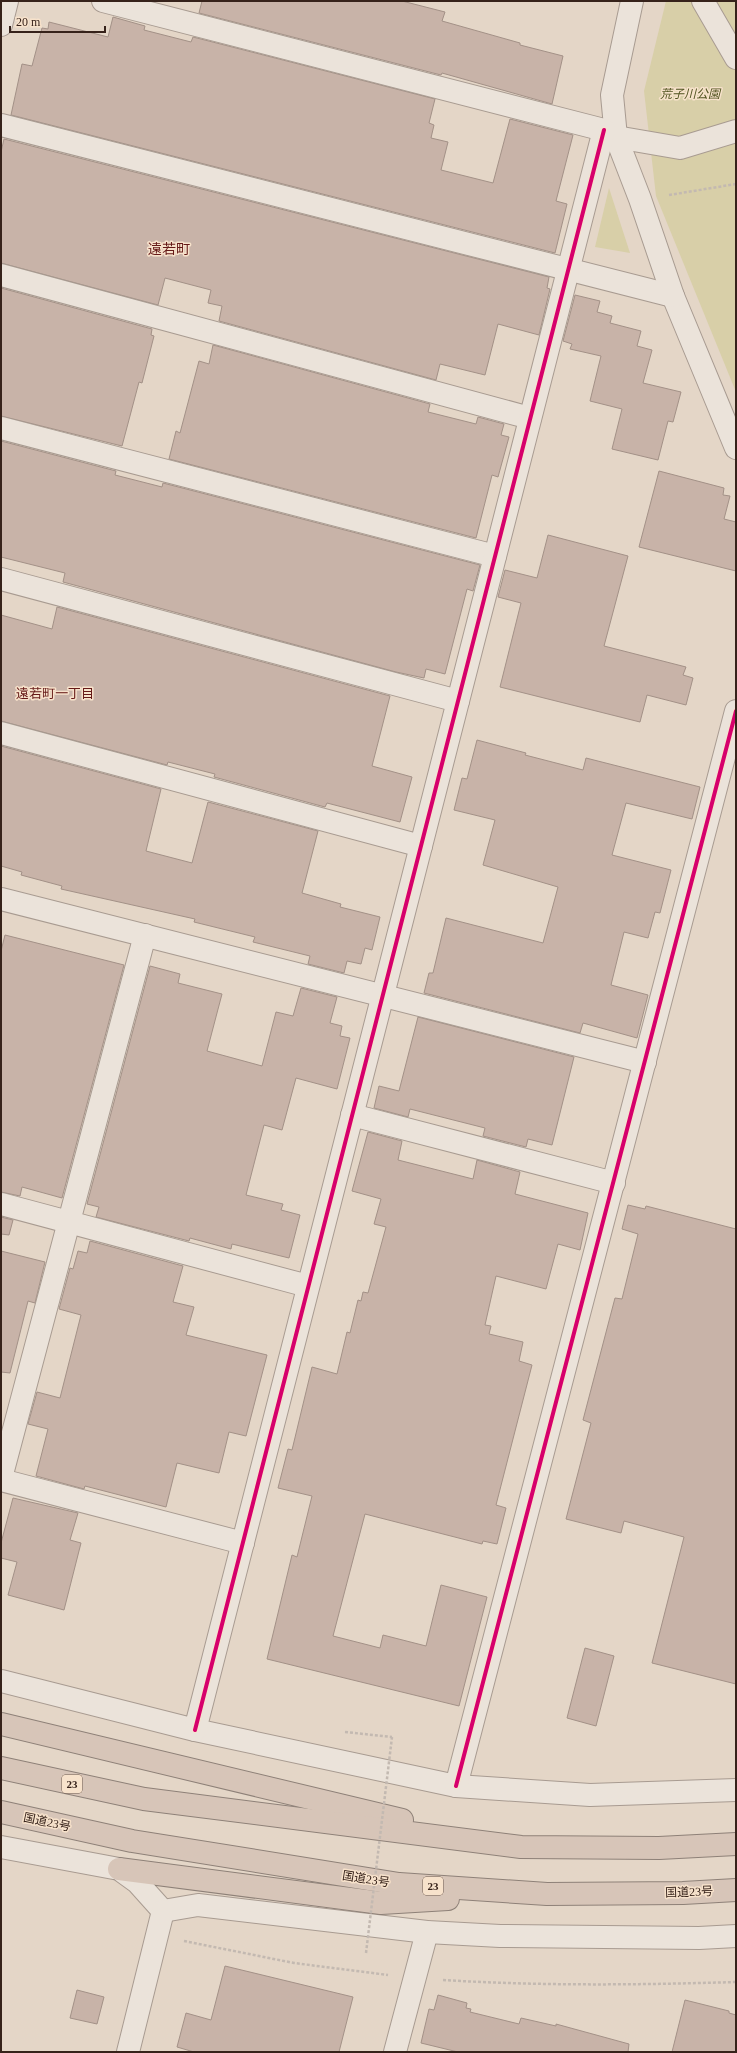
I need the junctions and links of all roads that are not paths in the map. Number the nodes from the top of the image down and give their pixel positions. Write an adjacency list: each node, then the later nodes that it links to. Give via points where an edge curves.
1 (7, 1): 5 (street)
2 (103, 1): 9 (street)
3 (632, 1): 9 (street, via 612,95)
4 (703, 1): 6 (street)
5 (1, 25)
6 (736, 58)
7 (1, 125): 10 (street)
8 (736, 131): 9 (street, via 680,148)
9 (610, 133): 10 (street); 12 (street, via 640,199)
10 (568, 270): 12 (street); 13 (street)
11 (1, 275): 13 (street)
12 (673, 296): 15 (street)
13 (530, 418): 16 (street)
14 (1, 428): 16 (street)
15 (736, 448)
16 (495, 556): 18 (street)
17 (1, 579): 18 (street)
18 (458, 701): 21 (street)
19 (736, 711): 25 (street)
20 (1, 733): 21 (street)
21 (421, 846): 24 (street)
22 (1, 899): 23 (street)
23 (145, 935): 24 (street); 29 (street)
24 (383, 996): 25 (street); 26 (street)
25 (645, 1062): 27 (street)
26 (352, 1115): 27 (street); 30 (street)
27 (614, 1183): 37 (street)
28 (1, 1204): 29 (street)
29 (69, 1222): 30 (street); 31 (street)
30 (308, 1286): 32 (street)
31 (1, 1479): 32 (street)
32 (243, 1543): 35 (street)
33 (1, 1681): 35 (street)
34 (1, 1724): 41 (highway)
35 (195, 1730): 37 (street)
36 (1, 1768): 41 (highway, 23, via 144,1799)
37 (456, 1786): 38 (street, via 590,1795)
38 (736, 1790)
39 (1, 1812): 45 (highway, 国道23号 / 23, via 132,1841 399,1884)
40 (736, 1844): 41 (highway, 23, via 659,1848)
41 (521, 1847)
42 (1, 1848): 43 (street)
43 (119, 1869): 45 (highway, via 381,1903); 46 (street, via 137,1882)
44 (736, 1890): 45 (highway, 国道23号 / 23)
45 (547, 1894)
46 (163, 1911): 47 (street, via 198,1905); 49 (street)
47 (427, 1932): 48 (street, via 500,1936); 50 (street)
48 (736, 1936)
49 (128, 2052)
50 (395, 2052)

